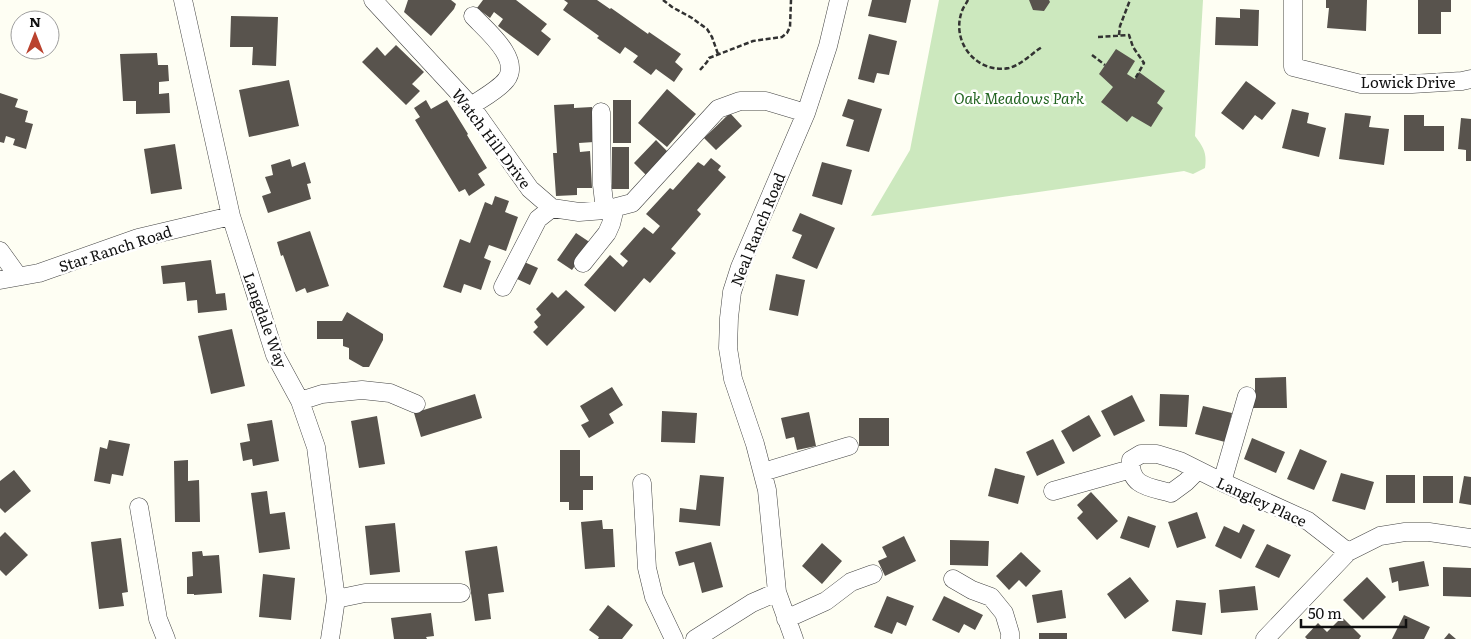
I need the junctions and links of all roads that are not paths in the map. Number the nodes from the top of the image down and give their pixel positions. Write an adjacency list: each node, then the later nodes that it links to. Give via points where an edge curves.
1 (183, 0): 12 (street, Langdale Way)
2 (373, 0): 7 (street, Watch Hill Drive)
3 (839, 0): 9 (street, Neal Ranch Road)
4 (1293, 0): 6 (street, Lowick Drive, via 1293,68 1361,84)
5 (473, 16): 7 (street, via 502,48 510,70 501,85)
6 (1471, 79)
7 (471, 106): 10 (street, Watch Hill Drive, via 530,189)
8 (601, 112): 11 (street, via 602,185)
9 (806, 113): 11 (street, via 766,101 740,101 718,110 632,203); 24 (street, Neal Ranch Road, via 732,292 728,348)
10 (552, 208): 11 (street, via 579,212); 17 (street, via 538,219)
11 (610, 209): 14 (street, via 611,224 607,233)
12 (231, 216): 15 (street, Star Ranch Road, via 138,238 39,273); 19 (street, Langdale Way, via 275,355)
13 (0, 251): 15 (street)
14 (583, 264)
15 (18, 276): 16 (street, Star Ranch Road)
16 (0, 280)
17 (502, 287)
18 (1248, 396): 25 (street)
19 (300, 401): 20 (street, via 322,394 362,390 390,393); 35 (street, Langdale Way, via 316,447)
20 (416, 404)
21 (849, 446): 24 (street)
22 (1130, 469): 23 (street, Langley Place, via 1131,460 1141,454 1157,454); 23 (street, via 1133,477 1144,486 1171,493); 27 (street)
23 (1198, 470): 25 (street, Langley Place)
24 (763, 472): 33 (street, Neal Ranch Road)
25 (1222, 482): 30 (street, Langley Place, via 1308,521)
26 (642, 483): 39 (street, via 647,568 654,597)
27 (1053, 491)
28 (139, 507): 37 (street, via 158,619)
29 (1471, 538): 30 (street, via 1405,532 1380,536)
30 (1348, 552): 43 (street)
31 (873, 574): 36 (street, via 851,582 826,601)
32 (953, 579): 42 (street, via 991,596 1004,613)
33 (777, 592): 36 (street, Neal Ranch Road); 40 (street, via 752,603)
34 (461, 593): 35 (street, via 364,593)
35 (336, 599): 38 (street, Langdale Way)
36 (786, 619): 41 (street, Neal Ranch Road)
37 (166, 639)
38 (330, 639)
39 (674, 639)
40 (695, 639)
41 (794, 639)
42 (1010, 639)
43 (1265, 639)

